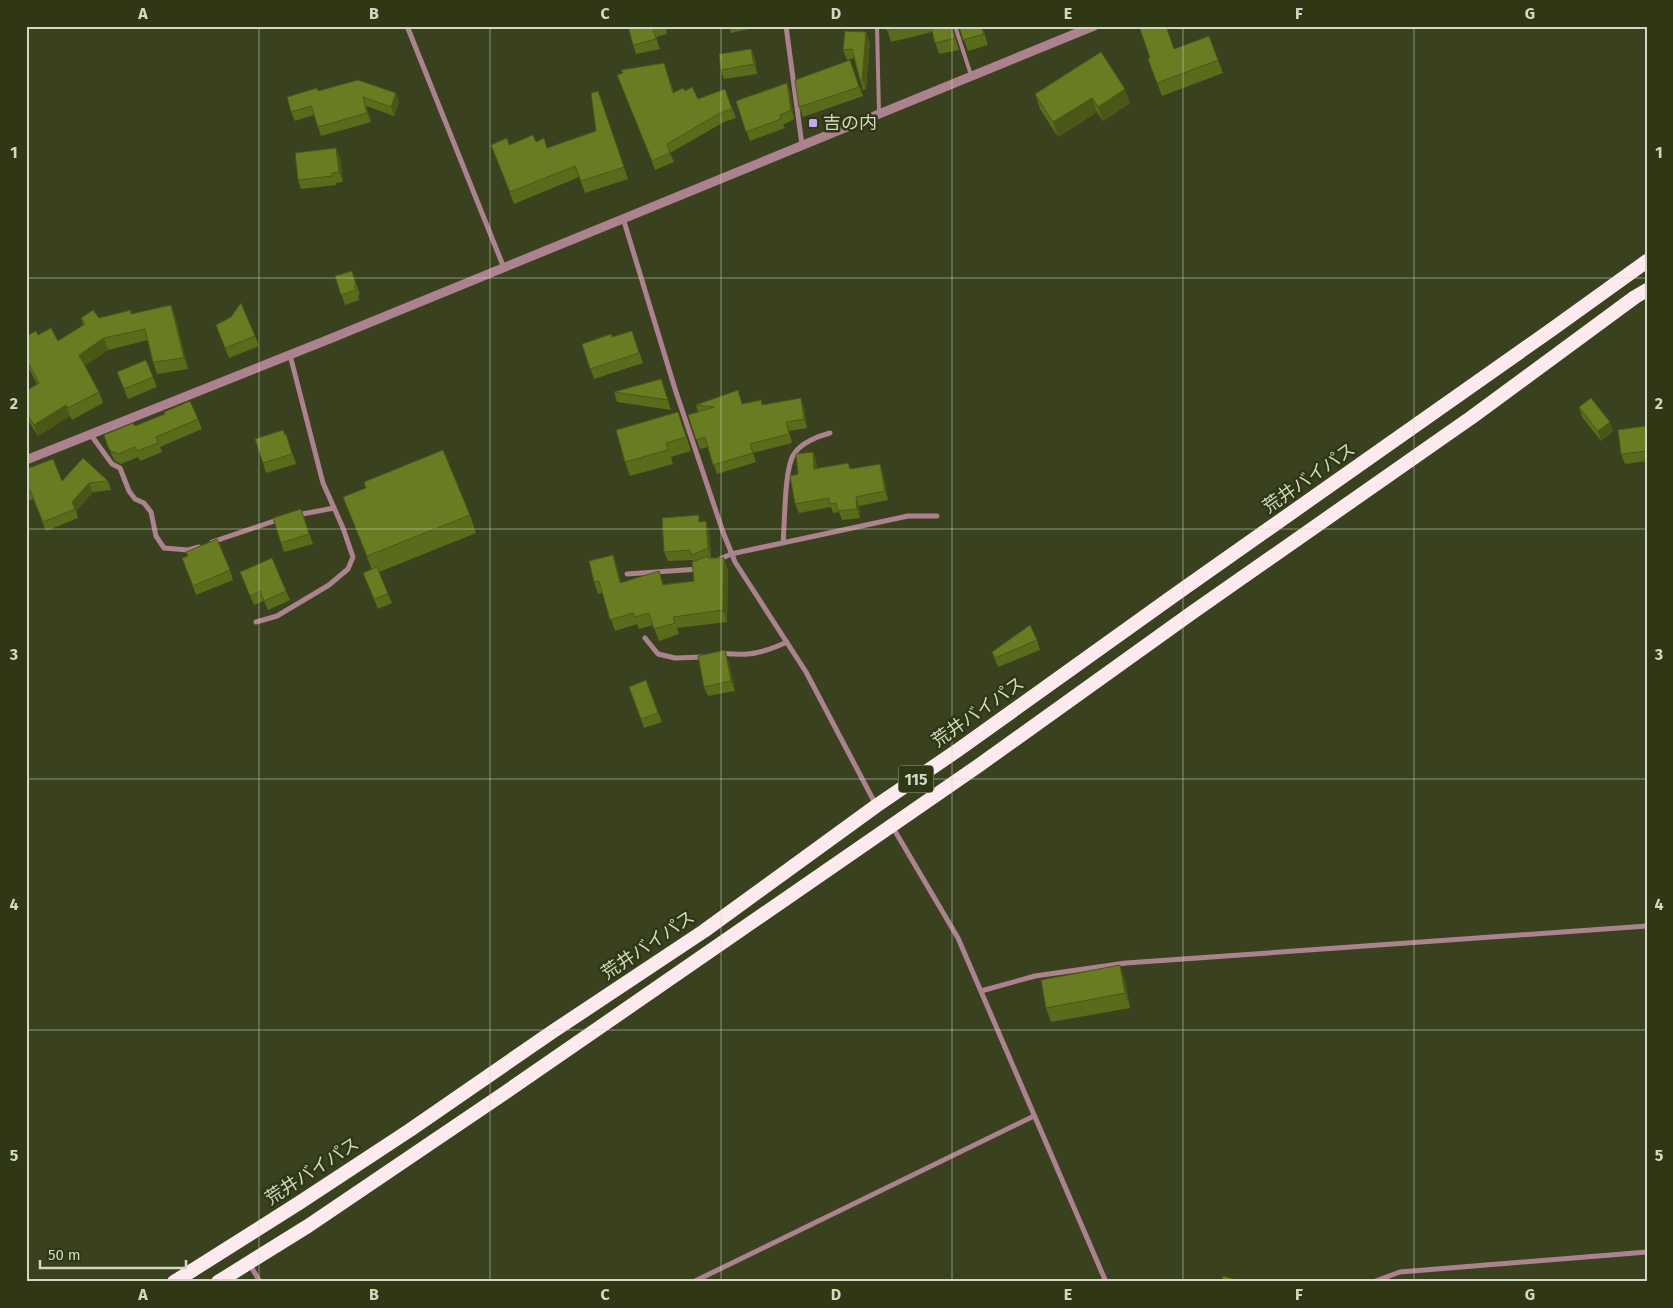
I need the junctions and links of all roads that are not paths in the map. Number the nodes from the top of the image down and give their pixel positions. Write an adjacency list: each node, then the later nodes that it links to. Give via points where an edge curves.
1 (407, 26): 11 (street)
2 (786, 26): 8 (street)
3 (877, 26): 7 (lane)
4 (955, 26): 6 (lane)
5 (1094, 26): 6 (street)
6 (971, 75): 7 (street)
7 (880, 113): 8 (street)
8 (802, 145): 9 (street)
9 (623, 218): 11 (street); 20 (street, via 675,389)
10 (1647, 261): 29 (highway, 荒井バイパス / 115)
11 (504, 268): 13 (street)
12 (1647, 290): 30 (highway, 115)
13 (290, 355): 15 (street); 17 (street, via 323,482)
14 (830, 433): 19 (street, via 794,454 788,469)
15 (91, 435): 16 (street); 17 (street, via 112,464 120,468 135,499 144,503 151,512 156,536 164,548 188,550 288,516)
16 (26, 460)
17 (334, 508): 24 (street, via 352,557 348,569 330,585 277,616)
18 (937, 516): 19 (street, via 908,516)
19 (784, 543): 20 (street)
20 (731, 554): 21 (street); 26 (street)
21 (713, 562)
22 (705, 566): 23 (street, via 697,570)
23 (627, 574)
24 (256, 622)
25 (644, 638): 28 (street, via 658,654 675,658)
26 (787, 642): 27 (street, via 764,652); 29 (street)
27 (714, 655)
28 (707, 657)
29 (876, 806): 36 (highway, 荒井バイパス / 115, via 704,931 410,1130)
30 (892, 825): 32 (street, via 958,938); 35 (highway, 115, via 498,1098)
31 (1647, 926): 32 (street, via 1126,964 1035,976)
32 (980, 991): 33 (street)
33 (1034, 1116): 39 (street); 40 (street)
34 (1647, 1252): 41 (street, via 1400,1272)
35 (249, 1263): 37 (highway, 115); 38 (street)
36 (174, 1282)
37 (218, 1282)
38 (260, 1282)
39 (694, 1282)
40 (1106, 1282)
41 (1373, 1282)

